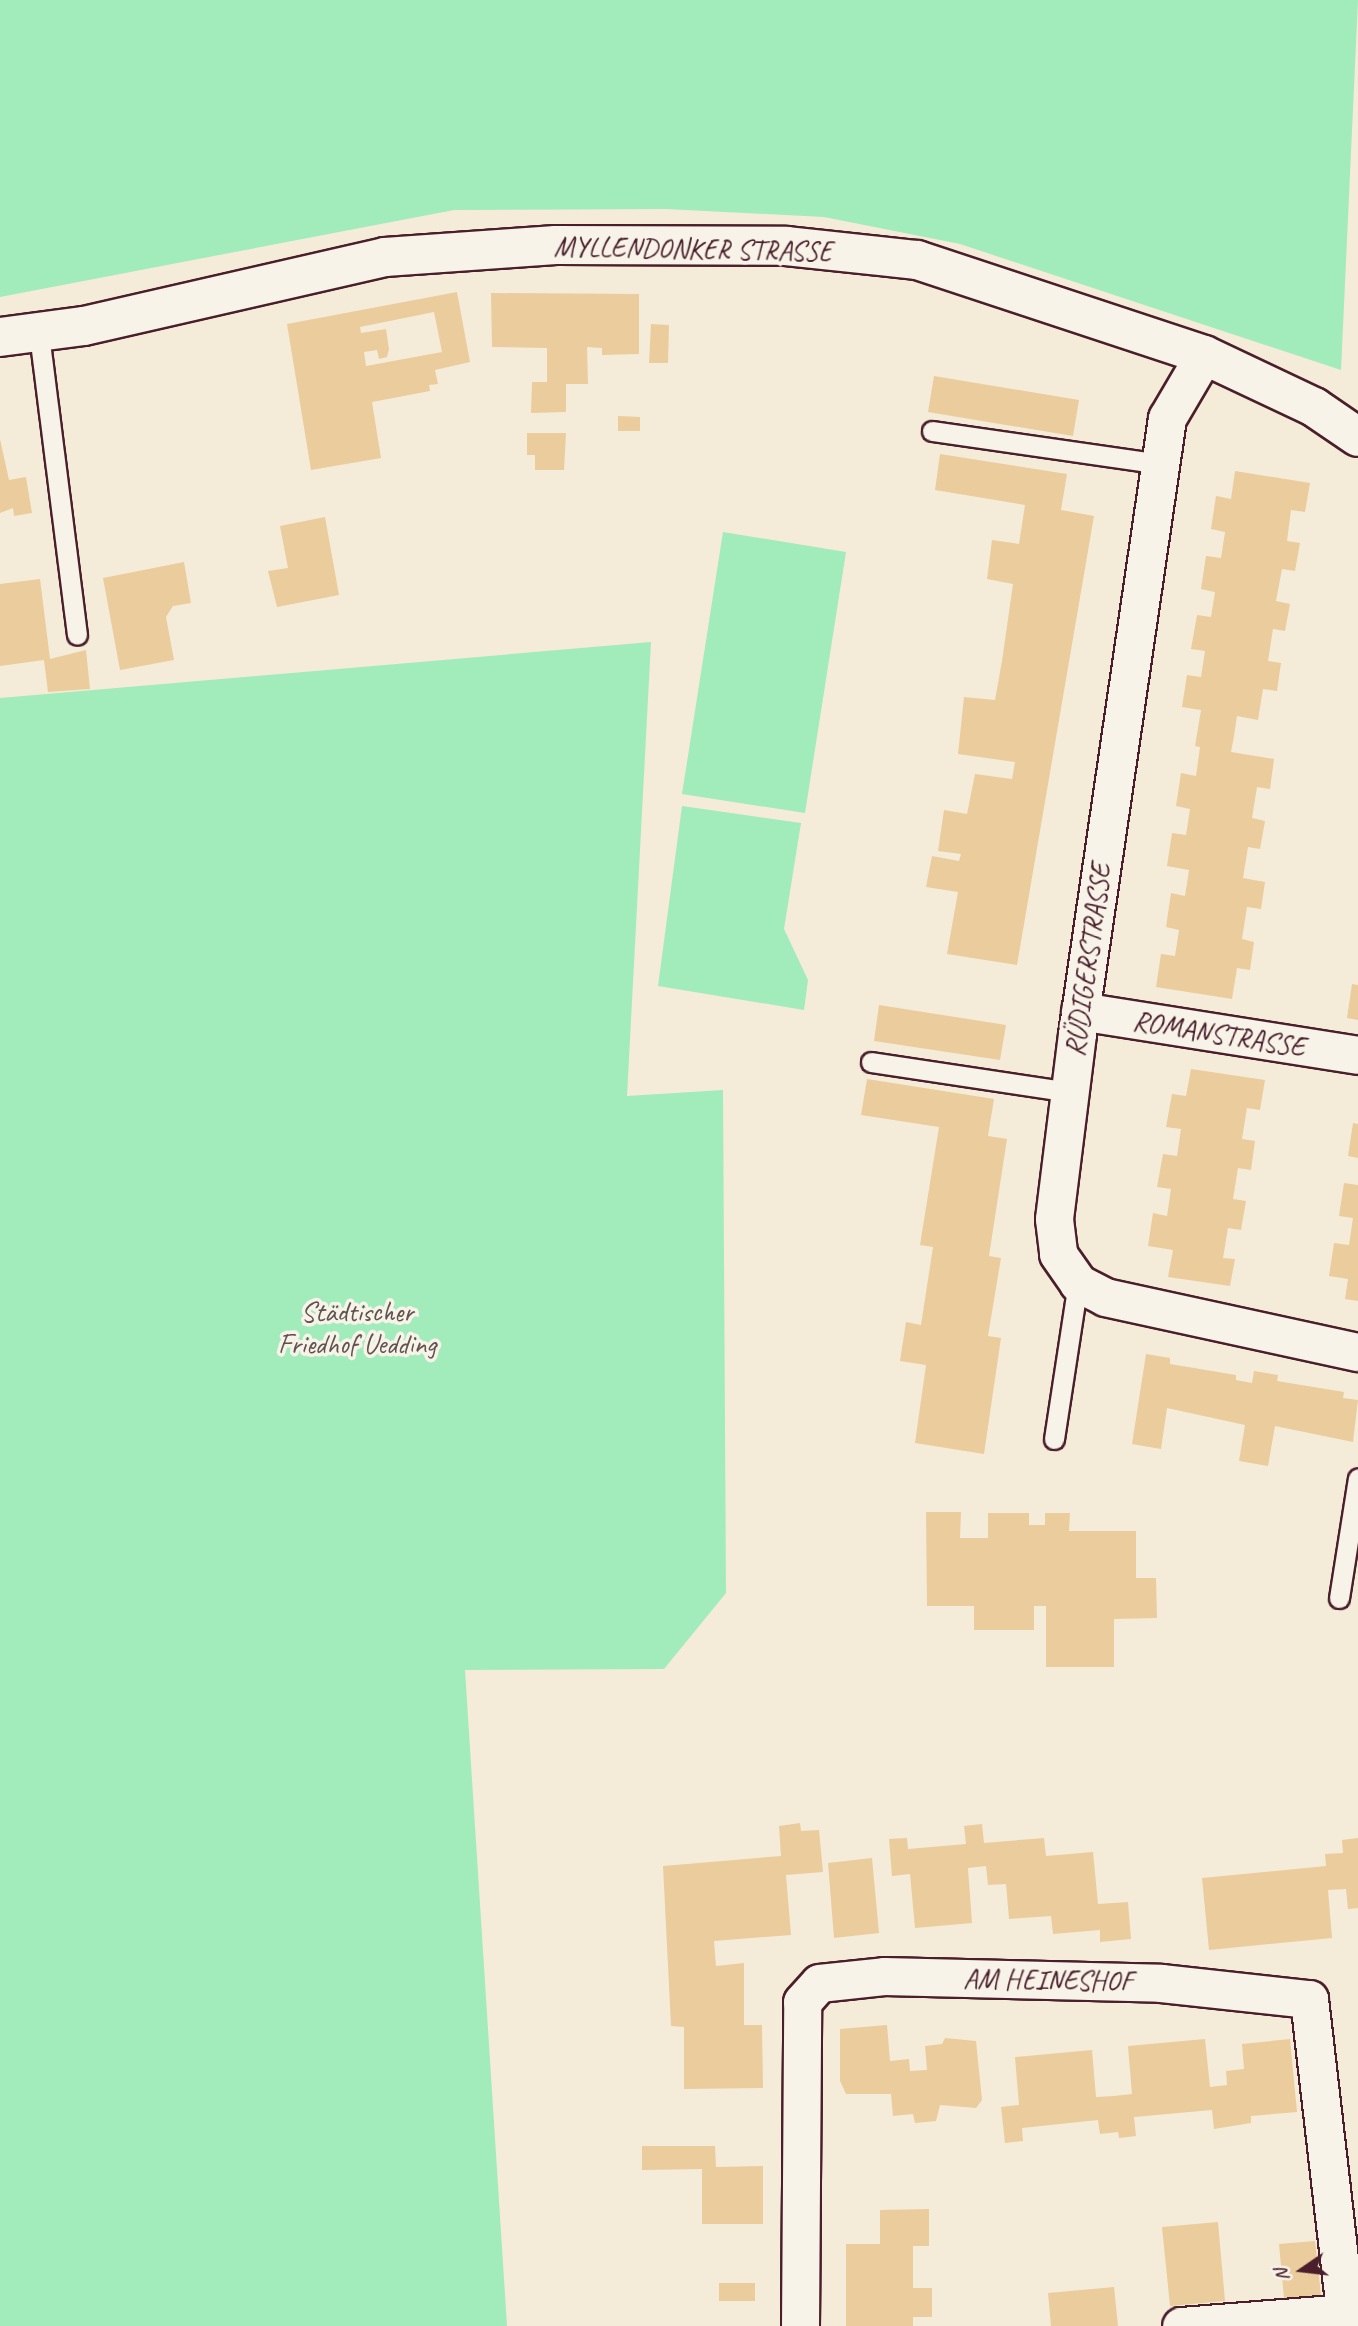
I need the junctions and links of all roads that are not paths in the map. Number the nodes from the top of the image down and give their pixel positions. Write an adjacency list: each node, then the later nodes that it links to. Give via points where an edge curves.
1 (39, 334): 2 (street, MYLLENDONKER STRASSE); 3 (street, MYLLENDONKER STRASSE, via 385,257 556,245 786,246 917,260); 7 (lane)
2 (0, 337)
3 (1204, 355): 5 (street, MYLLENDONKER STRASSE, via 1314,407); 6 (street, RÜDIGERSTRASSE, via 1167,418)
4 (932, 431): 6 (lane)
5 (1358, 437)
6 (1160, 464): 8 (street, RÜDIGERSTRASSE)
7 (77, 635)
8 (1080, 1011): 9 (street, ROMANSTRASSE); 11 (street, RÜDIGERSTRASSE)
9 (1358, 1055)
10 (871, 1062): 11 (lane)
11 (1070, 1092): 12 (street, RÜDIGERSTRASSE, via 1054,1219 1058,1254)
12 (1091, 1290): 13 (street); 14 (lane)
13 (1358, 1352)
14 (1054, 1439)
15 (1358, 1478): 16 (lane)
16 (1339, 1598)
17 (1346, 2320): 18 (street, AM HEINESHOF, via 1308,1998 1161,1983 884,1976 819,1983 802,2002); 19 (street, AM HEINESHOF)
18 (800, 2326)
19 (1181, 2326)

